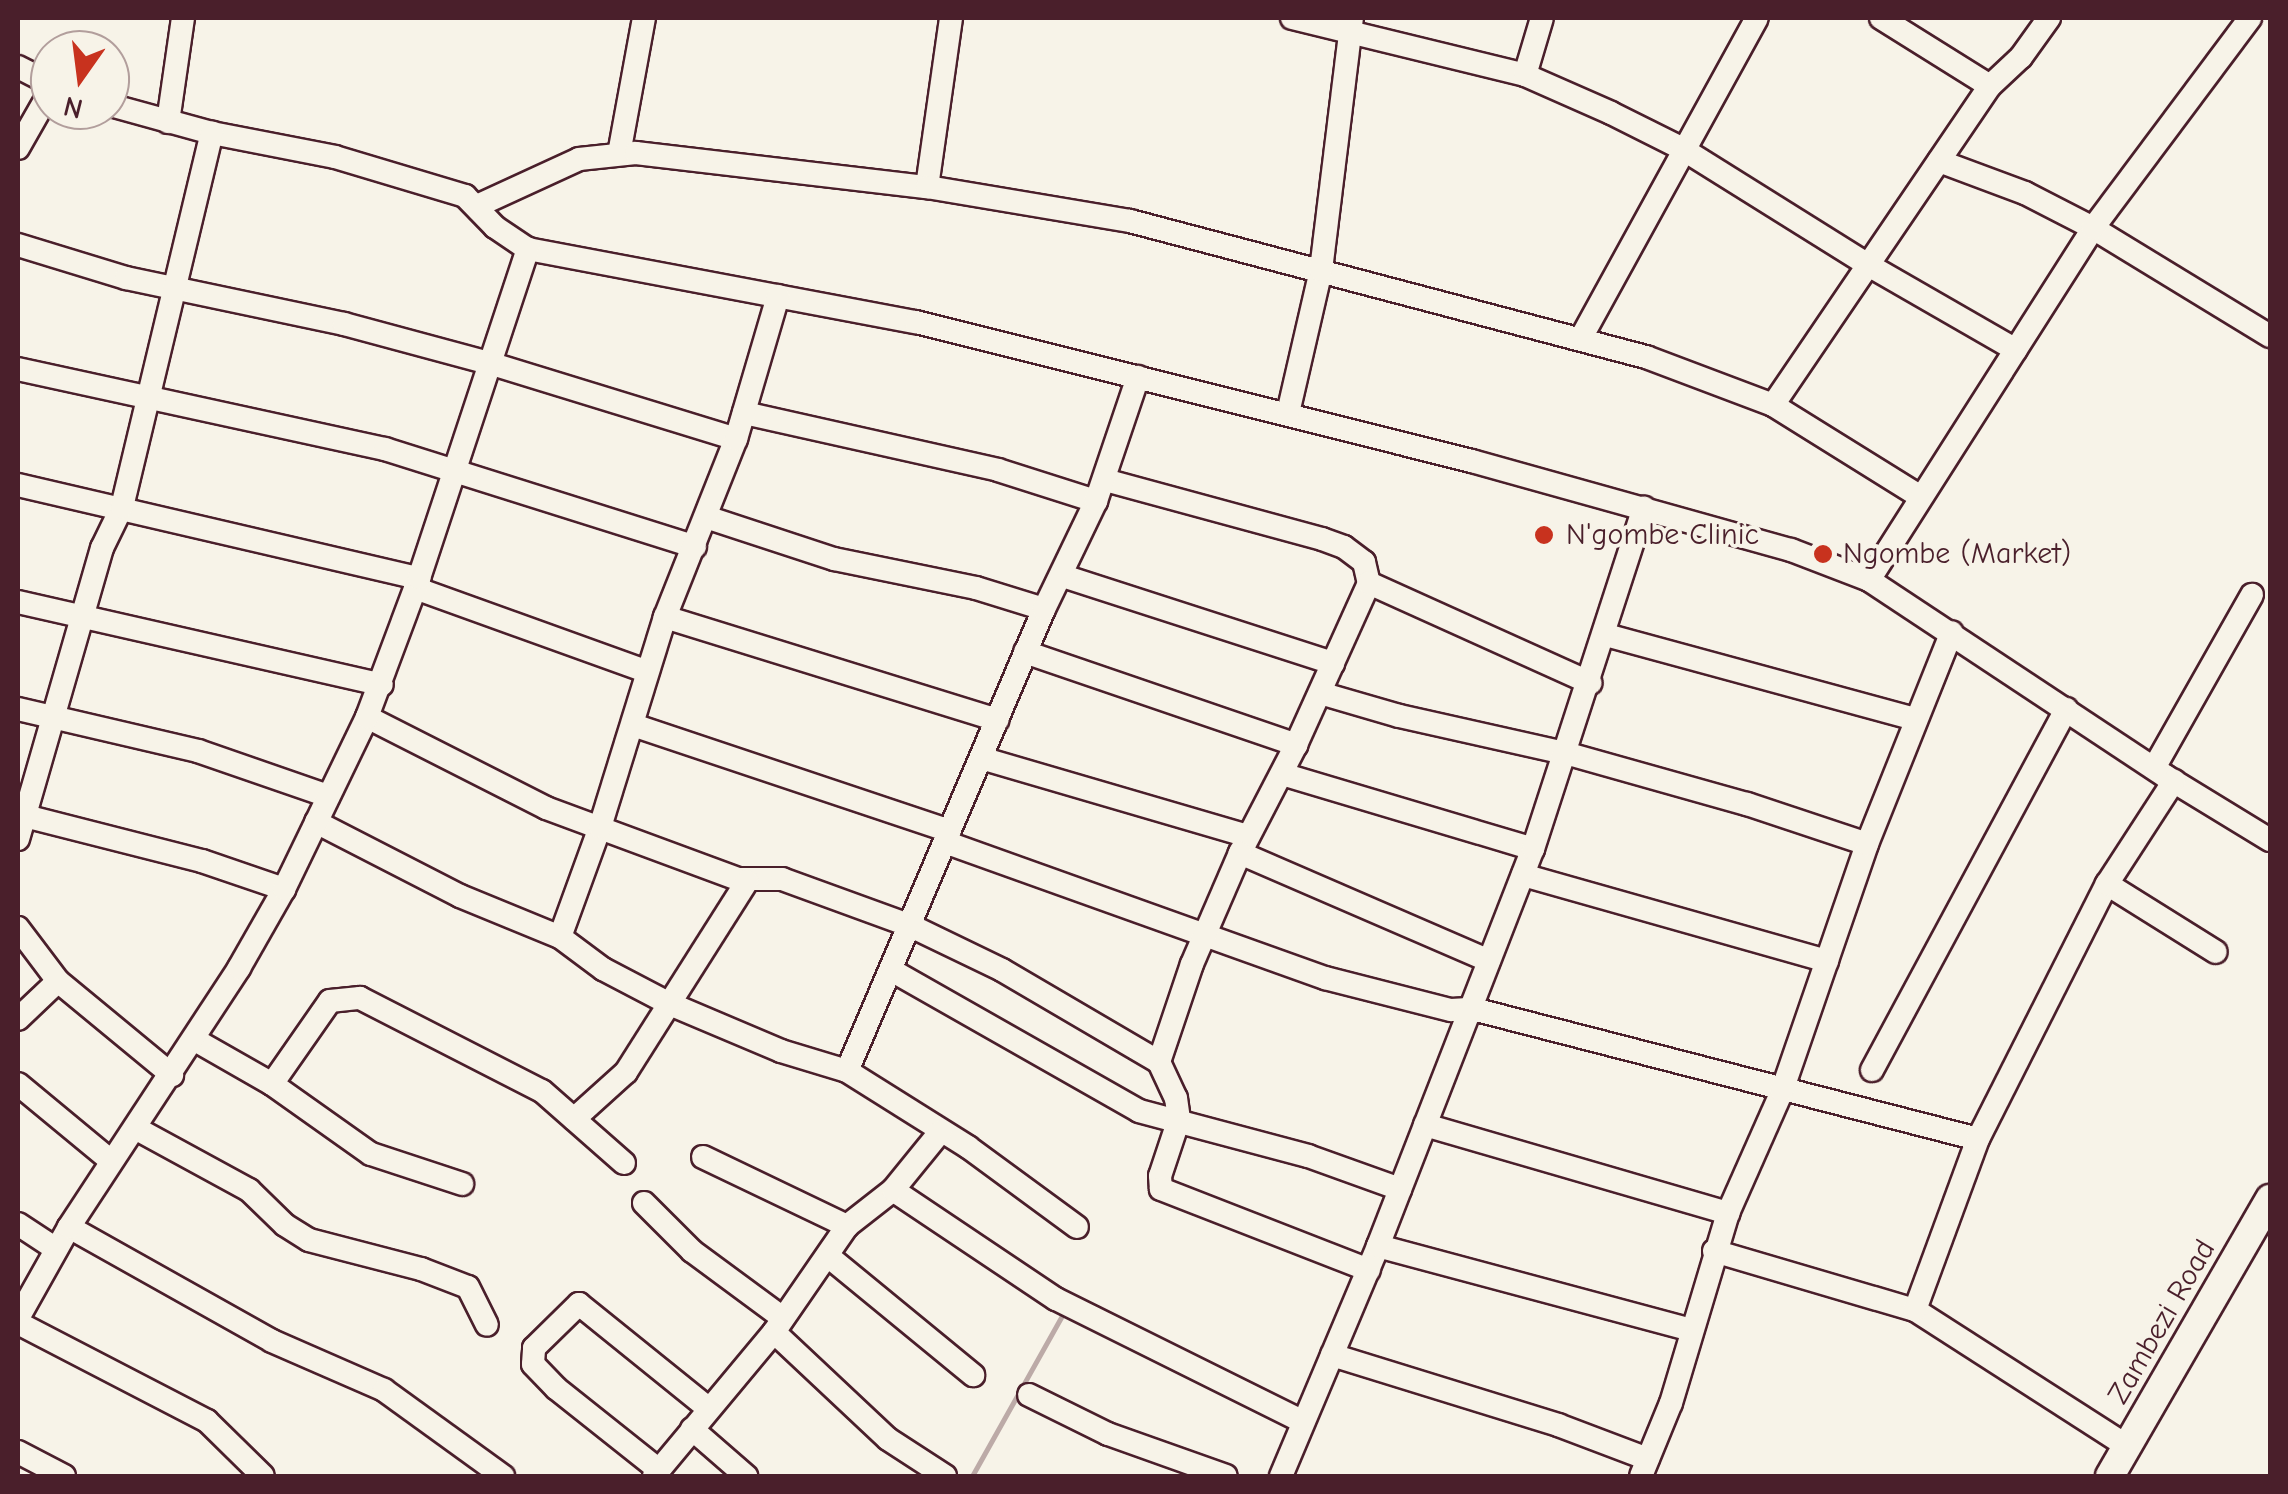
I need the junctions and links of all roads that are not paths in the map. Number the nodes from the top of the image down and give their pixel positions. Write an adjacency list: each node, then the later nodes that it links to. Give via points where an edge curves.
1 (182, 18): 14 (street)
2 (644, 18): 17 (street)
3 (951, 18): 19 (street)
4 (1292, 18): 10 (street)
5 (1542, 18): 11 (street)
6 (1756, 18): 16 (street)
7 (2049, 18): 12 (street, via 2021,58)
8 (2250, 18): 21 (street)
9 (1888, 19): 12 (street)
10 (1351, 26): 11 (street); 25 (street)
11 (1525, 75): 16 (street)
12 (1990, 86): 18 (street)
13 (130, 111): 14 (street)
14 (168, 122): 15 (street)
15 (212, 133): 20 (street, via 335,157 465,196); 26 (street)
16 (1682, 148): 24 (street); 29 (street)
17 (618, 154): 19 (street); 20 (street, via 564,165)
18 (1939, 161): 21 (street); 24 (street)
19 (926, 187): 25 (street, via 1130,221)
20 (478, 206): 23 (street)
21 (2093, 228): 28 (street); 30 (street)
22 (18, 246): 26 (street)
23 (528, 249): 27 (street); 31 (street)
24 (1870, 266): 30 (street); 35 (street)
25 (1321, 270): 29 (street); 37 (street)
26 (173, 287): 31 (street); 34 (street)
27 (778, 296): 33 (street); 36 (street)
28 (2270, 336)
29 (1580, 338): 35 (street)
30 (2016, 350): 42 (street)
31 (489, 364): 38 (street); 39 (street)
32 (18, 369): 34 (street)
33 (1138, 377): 37 (street); 41 (street)
34 (146, 396): 39 (street); 43 (street)
35 (1773, 405): 42 (street)
36 (744, 413): 38 (street); 41 (street)
37 (1288, 413): 44 (street)
38 (736, 439): 45 (street)
39 (455, 470): 46 (street); 49 (street)
40 (18, 485): 43 (street)
41 (1100, 491): 47 (street); 50 (street, via 1344,547 1364,562)
42 (1919, 496): 48 (street)
43 (122, 506): 49 (street); 54 (street, via 102,548)
44 (1644, 508): 48 (street); 57 (street)
45 (706, 518): 46 (street); 53 (street, via 834,559)
46 (695, 547): 55 (street)
47 (1063, 576): 53 (street); 59 (street)
48 (1869, 580): 56 (street)
49 (417, 583): 60 (street); 62 (street)
50 (1369, 583): 59 (street); 61 (street)
51 (2252, 595): 75 (street)
52 (18, 602): 54 (street)
53 (1044, 609): 58 (street)
54 (86, 614): 62 (street); 66 (street)
55 (665, 618): 60 (street); 69 (street)
56 (1952, 632): 65 (street); 68 (street)
57 (1606, 635): 61 (street); 68 (street)
58 (1025, 652): 69 (street); 71 (street)
59 (1333, 663): 63 (street)
60 (646, 671): 70 (street)
61 (1590, 682): 72 (street)
62 (382, 685): 67 (street)
63 (1320, 693): 71 (street); 72 (street)
64 (18, 709): 66 (street)
65 (2066, 709): 75 (street); 103 (street)
66 (54, 717): 76 (street, via 198,751); 79 (street)
67 (367, 717): 76 (street); 78 (street, via 504,790)
68 (1916, 718): 82 (street)
69 (996, 720): 73 (street)
70 (633, 725): 78 (street); 80 (street)
71 (1296, 745): 74 (street)
72 (1565, 753): 82 (street); 84 (street)
73 (981, 758): 80 (street); 83 (street)
74 (1282, 774): 83 (street); 84 (street)
75 (2164, 774): 81 (street); 87 (street)
76 (328, 796): 77 (street)
77 (316, 822): 88 (street); 92 (street, via 460,896)
78 (600, 827): 86 (street); 92 (street)
79 (20, 831): 88 (street, via 202,861)
80 (948, 836): 89 (street); 91 (street)
81 (2270, 840)
82 (1867, 844): 95 (street)
83 (1244, 845): 91 (street); 94 (street)
84 (1534, 849): 85 (street)
85 (1523, 875): 94 (street); 95 (street)
86 (748, 881): 89 (street, via 782,878); 98 (street)
87 (2107, 884): 93 (street); 114 (street)
88 (284, 889): 101 (street)
89 (911, 926): 96 (street); 102 (street, via 1002,970)
90 (18, 928): 97 (street)
91 (1204, 936): 99 (street, via 1326,978); 102 (street)
92 (560, 937): 98 (street)
93 (2216, 952)
94 (1489, 960): 99 (street)
95 (1827, 961): 108 (street)
96 (891, 970): 104 (street); 110 (street, via 1138,1111)
97 (58, 982): 100 (street); 105 (street)
98 (670, 1004): 104 (street); 109 (street, via 626,1072)
99 (1473, 1010): 108 (street); 111 (street)
100 (18, 1019)
101 (195, 1040): 105 (street); 107 (street)
102 (1159, 1062): 110 (street)
103 (1872, 1070)
104 (847, 1071): 113 (street)
105 (172, 1074): 112 (street)
106 (18, 1084): 116 (street)
107 (272, 1084): 109 (street, via 330,1001 360,998 542,1091); 118 (street, via 371,1154)
108 (1782, 1090): 114 (street); 123 (street)
109 (574, 1119): 117 (street)
110 (1180, 1119): 119 (street); 132 (street, via 1160,1176 1162,1189)
111 (1426, 1124): 119 (street); 123 (street)
112 (137, 1129): 116 (street); 136 (street, via 249,1190 309,1240 468,1288)
113 (941, 1131): 120 (street); 126 (street)
114 (1978, 1139): 134 (street)
115 (704, 1157): 125 (street)
116 (111, 1161): 127 (street)
117 (624, 1164)
118 (462, 1184)
119 (1400, 1189): 128 (street)
120 (892, 1190): 125 (street); 143 (street, via 1056,1299)
121 (2270, 1200): 145 (main road, Zambezi Road)
122 (644, 1202): 137 (street)
123 (1728, 1213): 130 (street)
124 (18, 1224): 129 (street)
125 (847, 1226): 131 (street)
126 (1078, 1227)
127 (69, 1228): 129 (street); 151 (street, via 272,1341 384,1390)
128 (1378, 1246): 132 (street); 138 (street)
129 (56, 1249): 133 (street)
130 (1714, 1251): 134 (street); 138 (street)
131 (828, 1256): 137 (street); 140 (street)
132 (1368, 1270): 139 (street)
133 (26, 1285): 135 (street)
134 (1915, 1310): 145 (street)
135 (18, 1321): 150 (street, via 207,1421)
136 (487, 1325)
137 (778, 1325): 142 (street); 153 (street, via 888,1438)
138 (1692, 1330): 147 (street)
139 (1332, 1354): 143 (street); 147 (street, via 1558,1425)
140 (973, 1375)
141 (1029, 1395): 154 (street, via 1108,1434)
142 (709, 1409): 144 (street); 148 (street, via 579,1304 534,1348 533,1364 556,1388)
143 (1302, 1421): 155 (street)
144 (692, 1430): 148 (street); 152 (street)
145 (2128, 1446): 156 (main road, Zambezi Road)
146 (18, 1452): 149 (street)
147 (1644, 1468)
148 (656, 1473)
149 (64, 1476)
150 (263, 1476)
151 (503, 1476)
152 (746, 1476)
153 (945, 1476)
154 (1226, 1476)
155 (1281, 1476)
156 (2110, 1476)

